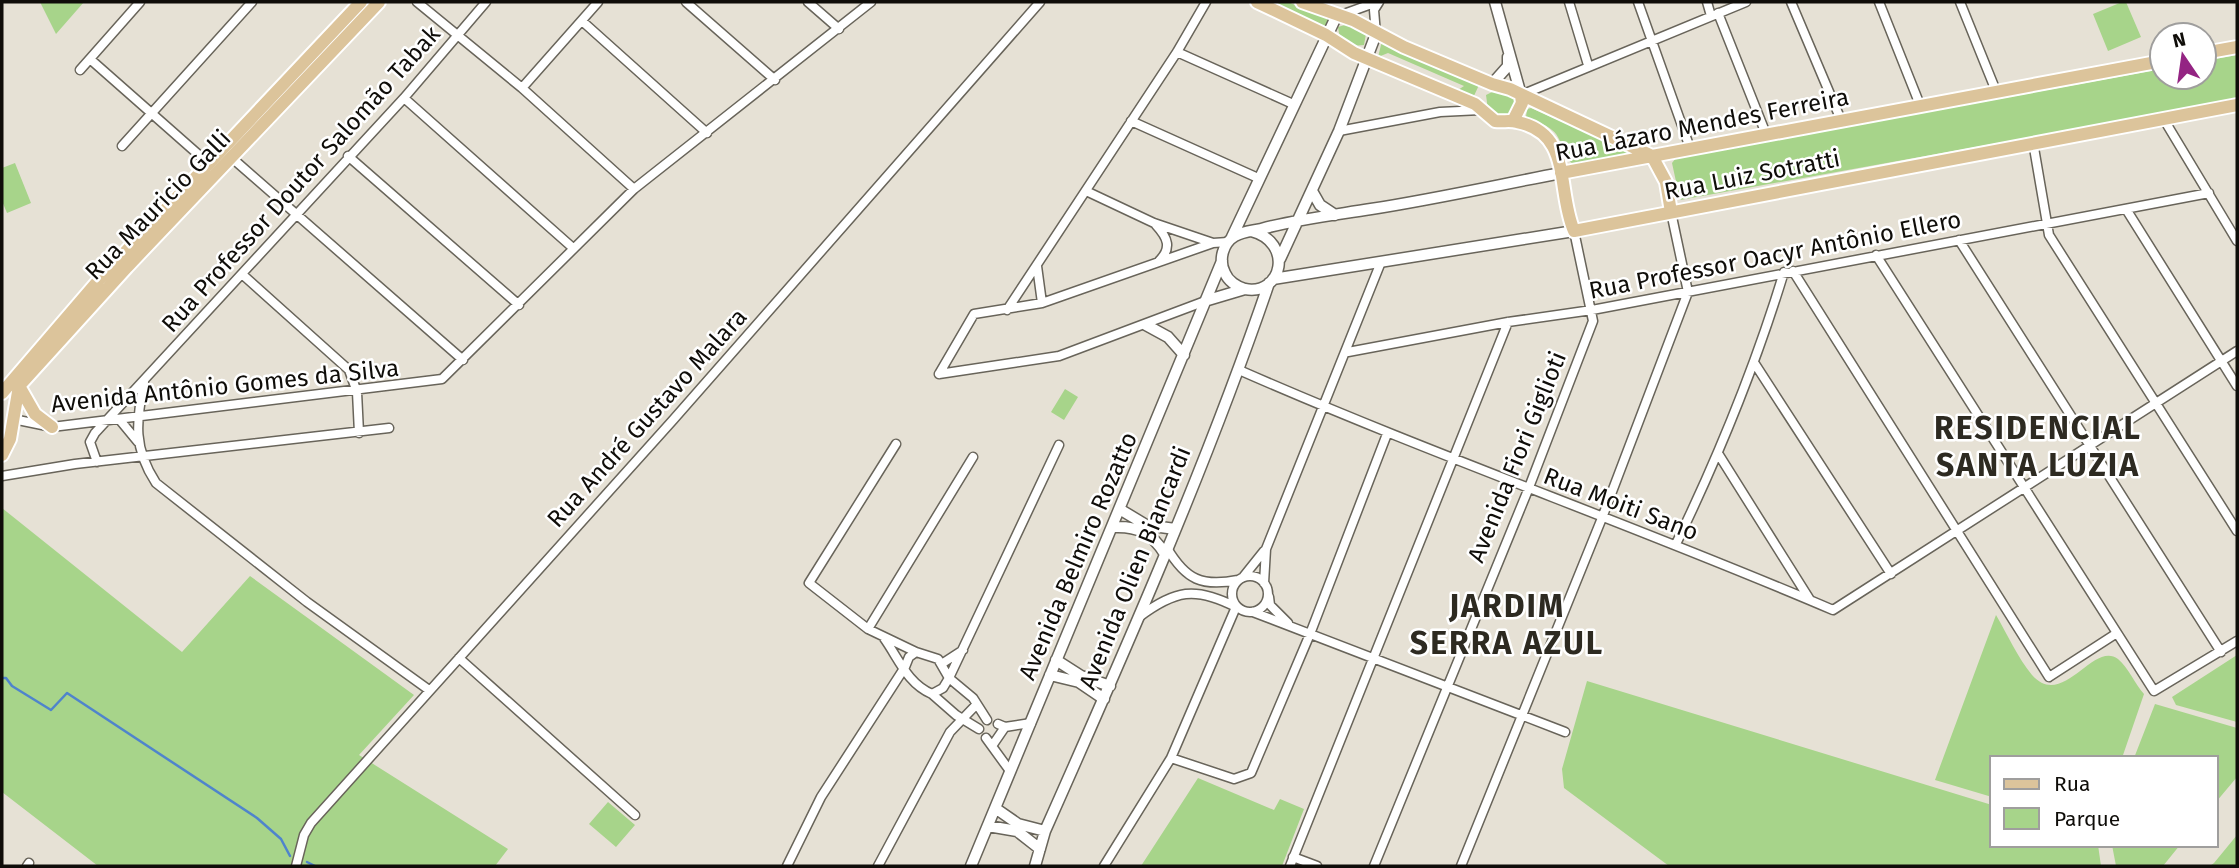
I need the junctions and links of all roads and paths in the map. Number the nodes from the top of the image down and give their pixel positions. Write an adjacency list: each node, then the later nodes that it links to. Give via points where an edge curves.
1 (126, 2): 25 (street)
2 (252, 2): 53 (street)
3 (361, 2): 67 (main road, Rua Mauricio Galli)
4 (379, 2): 66 (main road, Rua Mauricio Galli)
5 (417, 2): 32 (street)
6 (486, 2): 32 (street, Rua Professor Doutor Salomão Tabak)
7 (598, 2): 28 (street)
8 (686, 2): 43 (street)
9 (808, 2): 29 (street)
10 (871, 2): 29 (street)
11 (1040, 2): 170 (street, Rua André Gustavo Malara)
12 (1206, 2): 37 (street)
13 (1257, 2): 31 (main road)
14 (1302, 2): 27 (main road)
15 (1378, 2): 27 (street); 30 (street)
16 (1495, 2): 35 (street)
17 (1569, 2): 41 (street)
18 (1638, 2): 33 (street)
19 (1707, 2): 26 (street)
20 (1746, 2): 26 (street)
21 (1791, 2): 55 (street)
22 (1879, 2): 50 (street)
23 (1972, 2): 24 (street)
24 (1961, 4): 46 (street)
25 (137, 5): 39 (street)
26 (1715, 14): 33 (street); 60 (street)
27 (1336, 16): 30 (main road); 31 (street)
28 (582, 21): 45 (street); 59 (street)
29 (839, 29): 43 (street)
30 (1376, 34): 38 (street); 44 (main road)
31 (1326, 35): 38 (main road); 49 (street)
32 (456, 36): 45 (street); 48 (street, Rua Professor Doutor Salomão Tabak)
33 (1649, 40): 41 (street); 63 (street)
34 (2237, 47): 36 (main road)
35 (1508, 49): 44 (street, via 1508,66); 47 (street)
36 (2218, 50)
37 (1177, 52): 49 (street); 56 (street)
38 (1367, 59): 52 (main road); 58 (street)
39 (90, 60): 42 (street); 53 (street)
40 (2148, 64): 46 (main road, Rua Lázaro Mendes Ferreira)
41 (1588, 65): 47 (street)
42 (80, 70)
43 (775, 80): 59 (street)
44 (1492, 84): 47 (main road); 52 (main road, via 1484,88)
45 (522, 88): 70 (street)
46 (1996, 91): 50 (main road, Rua Lázaro Mendes Ferreira)
47 (1521, 95): 57 (main road); 65 (main road)
48 (404, 98): 64 (street, Rua Professor Doutor Salomão Tabak); 87 (street)
49 (1293, 104): 69 (street)
50 (1920, 105): 55 (main road, Rua Lázaro Mendes Ferreira)
51 (2237, 105): 54 (main road, Rua Luiz Sotratti)
52 (1479, 107): 57 (main road, via 1495,121); 58 (street)
53 (151, 116): 62 (street); 67 (street)
54 (2163, 118): 61 (main road, Rua Luiz Sotratti); 73 (street)
55 (1841, 120): 60 (main road, Rua Lázaro Mendes Ferreira)
56 (1131, 121): 69 (street); 71 (street)
57 (1513, 121): 68 (main road, Avenida Fiori Giglioti, via 1549,136)
58 (1339, 131): 72 (street)
59 (707, 133): 70 (street)
60 (1766, 134): 63 (main road, Rua Lázaro Mendes Ferreira)
61 (2033, 142): 75 (main road, Rua Luiz Sotratti); 80 (street)
62 (122, 146)
63 (1690, 148): 65 (main road, Rua Lázaro Mendes Ferreira)
64 (348, 156): 76 (street, Rua Professor Doutor Salomão Tabak); 101 (street)
65 (1652, 156): 68 (main road, Rua Lázaro Mendes Ferreira); 75 (main road, via 1661,169)
66 (232, 158): 76 (street); 114 (main road, Rua Mauricio Galli)
67 (208, 163): 117 (main road, Rua Mauricio Galli)
68 (1561, 173): 77 (street, Rua Lázaro Mendes Ferreira); 82 (main road, Avenida Fiori Giglioti)
69 (1258, 178): 84 (street)
70 (634, 189): 87 (street)
71 (1086, 191): 79 (street); 93 (street)
72 (1312, 191): 77 (street, via 1320,205); 78 (street)
73 (2209, 193): 74 (street, Rua Professor Oacyr Antônio Ellero); 85 (street)
74 (2126, 209): 80 (street, Rua Professor Oacyr Antônio Ellero); 110 (street)
75 (1671, 212): 82 (main road, Rua Luiz Sotratti); 98 (street)
76 (295, 213): 95 (street, Rua Professor Doutor Salomão Tabak); 109 (street)
77 (1335, 215): 78 (street, Rua Lázaro Mendes Ferreira)
78 (1299, 219): 81 (street, Rua Lázaro Mendes Ferreira); 89 (street)
79 (1154, 223): 86 (street); 91 (street, via 1168,247)
80 (2047, 223): 83 (street, Rua Professor Oacyr Antônio Ellero); 119 (street, via 2049,235)
81 (1251, 231): 84 (street); 89 (street, via 1276,245)
82 (1574, 231): 92 (street, Rua Luiz Sotratti); 103 (street, Avenida Fiori Giglioti)
83 (1959, 240): 88 (street, Rua Professor Oacyr Antônio Ellero); 133 (street)
84 (1229, 241): 86 (street); 90 (street)
85 (2237, 241)
86 (1213, 243): 91 (street)
87 (573, 248): 101 (street)
88 (1876, 255): 94 (street, Rua Professor Oacyr Antônio Ellero); 142 (street)
89 (1280, 259): 96 (street)
90 (1222, 261): 97 (street, via 1233,284); 99 (street, Avenida Belmiro Rozatto)
91 (1158, 262): 100 (street)
92 (1381, 262): 96 (street, Rua Luiz Sotratti); 107 (street)
93 (1037, 266): 100 (street); 102 (street)
94 (1789, 272): 98 (street, Rua Professor Oacyr Antônio Ellero); 111 (street); 147 (street)
95 (243, 275): 113 (street, Rua Professor Doutor Salomão Tabak); 116 (street, via 349,370)
96 (1271, 281): 97 (street, via 1258,289); 112 (street, Avenida Olien Biancardi)
97 (1246, 289): 99 (street)
98 (1688, 292): 103 (street, Rua Professor Oacyr Antônio Ellero); 144 (street)
99 (1208, 300): 105 (street); 108 (street, Avenida Belmiro Rozatto)
100 (1042, 303): 102 (street)
101 (519, 305): 109 (street)
102 (1007, 310): 105 (street, via 974,314 939,374 1059,356)
103 (1592, 310): 104 (street, Rua Professor Oacyr Antônio Ellero); 141 (street, Avenida Fiori Giglioti, via 1593,321)
104 (1508, 322): 107 (street, Rua Professor Oacyr Antônio Ellero); 138 (street)
105 (1146, 325): 108 (street, via 1168,337)
106 (2237, 351): 110 (street)
107 (1348, 352): 120 (street)
108 (1184, 355): 143 (street, Avenida Belmiro Rozatto)
109 (463, 360): 116 (street, Avenida Antônio Gomes da Silva, via 442,380)
110 (2221, 361): 115 (street); 119 (street)
111 (1755, 364): 135 (street); 152 (street)
112 (1239, 370): 120 (street, Rua Moiti Sano); 146 (street, Avenida Olien Biancardi)
113 (144, 382): 118 (street); 124 (street, Rua Professor Doutor Salomão Tabak)
114 (19, 386): 125 (main road); 126 (main road, via 35,415)
115 (2237, 386)
116 (357, 392): 121 (street, Avenida Antônio Gomes da Silva); 128 (street)
117 (2, 393)
118 (140, 400): 121 (street); 122 (street)
119 (2156, 404): 133 (street); 148 (street)
120 (1325, 407): 129 (street, Rua Moiti Sano); 150 (street)
121 (155, 415): 122 (street, Avenida Antônio Gomes da Silva)
122 (137, 417): 123 (street, Avenida Antônio Gomes da Silva); 130 (street)
123 (119, 419): 124 (street, Avenida Antônio Gomes da Silva); 130 (street)
124 (108, 420): 126 (street, Avenida Antônio Gomes da Silva); 139 (street, Rua Professor Doutor Salomão Tabak, via 90,442)
125 (5, 421): 126 (street, Avenida Antônio Gomes da Silva); 134 (main road, via 10,439)
126 (52, 427)
127 (389, 428): 128 (street)
128 (359, 433): 137 (street)
129 (1387, 434): 138 (street, Rua Moiti Sano); 163 (street)
130 (139, 444): 137 (street)
131 (895, 444): 160 (street, via 809,583)
132 (1059, 445): 166 (street)
133 (2089, 446): 142 (street); 168 (street)
134 (2, 455)
135 (1719, 455): 149 (street); 156 (street)
136 (973, 457): 160 (street)
137 (141, 458): 139 (street); 180 (street, via 156,483 307,602)
138 (1453, 460): 141 (street, Rua Moiti Sano); 169 (street)
139 (97, 462): 140 (street)
140 (2, 476)
141 (1528, 490): 144 (street, Rua Moiti Sano); 177 (street, Avenida Fiori Giglioti)
142 (2023, 490): 147 (street); 162 (street)
143 (1121, 510): 145 (street, Avenida Belmiro Rozatto); 146 (street, via 1146,525)
144 (1602, 518): 149 (street, Rua Moiti Sano); 184 (street)
145 (1114, 527): 151 (street, via 1144,531); 171 (street, Avenida Belmiro Rozatto)
146 (1175, 529): 151 (street, Avenida Olien Biancardi)
147 (1956, 531): 152 (street); 162 (street, via 2049,677)
148 (2237, 531)
149 (1676, 544): 156 (street, Rua Moiti Sano)
150 (1266, 549): 153 (street); 154 (street)
151 (1166, 551): 153 (street, via 1178,568 1196,580 1217,584); 159 (street, Avenida Olien Biancardi)
152 (1891, 574): 156 (street, Rua Moiti Sano, via 1833,610)
153 (1240, 579): 154 (street, via 1254,576); 157 (street, via 1231,590)
154 (1264, 583): 155 (street)
155 (1268, 594): 158 (street, via 1264,606); 161 (street, via 1270,605)
156 (1810, 600)
157 (1236, 607): 158 (street); 159 (street, via 1213,595 1187,592 1162,600); 192 (street)
158 (1253, 612): 161 (street)
159 (1139, 617): 178 (street, Avenida Olien Biancardi)
160 (868, 629): 164 (street)
161 (1296, 629): 163 (street)
162 (2117, 633): 168 (street, via 2154,691)
163 (1310, 634): 169 (street); 192 (street, via 1251,773 1234,779)
164 (884, 638): 167 (street); 173 (street)
165 (2237, 641): 168 (street)
166 (963, 650): 172 (street); 175 (street)
167 (916, 652): 172 (street); 173 (street)
168 (2221, 652)
169 (1374, 657): 177 (street); 198 (street)
170 (459, 658): 180 (street, Rua André Gustavo Malara); 195 (street)
171 (1056, 660): 174 (street, Avenida Belmiro Rozatto); 178 (street, via 1081,676)
172 (943, 663): 175 (street)
173 (905, 667): 176 (street); 179 (street)
174 (1050, 676): 182 (street, via 1079,681); 187 (street, Avenida Belmiro Rozatto)
175 (949, 678): 181 (street); 183 (street)
176 (910, 681): 179 (street); 181 (street)
177 (1446, 685): 184 (street); 207 (street, Avenida Fiori Giglioti)
178 (1110, 686): 182 (street, Avenida Olien Biancardi)
179 (889, 688): 201 (street, via 821,797)
180 (429, 690): 200 (street, Rua André Gustavo Malara, via 311,823)
181 (932, 694): 185 (street)
182 (1104, 699): 197 (street, Avenida Olien Biancardi)
183 (976, 705): 185 (street); 186 (street)
184 (1522, 715): 189 (street); 208 (street)
185 (963, 720): 188 (street); 202 (street, via 950,732)
186 (986, 720)
187 (1031, 723): 191 (street, via 1001,726); 193 (street, Avenida Belmiro Rozatto)
188 (979, 729)
189 (1565, 732)
190 (986, 738): 191 (street)
191 (992, 746): 193 (street)
192 (1171, 758): 204 (street)
193 (1010, 771): 194 (street, Avenida Belmiro Rozatto)
194 (995, 807): 196 (street, Avenida Belmiro Rozatto); 197 (street, via 1018,824)
195 (635, 815)
196 (988, 826): 199 (street, via 1017,831); 203 (street, Avenida Belmiro Rozatto)
197 (1045, 831): 199 (street, Avenida Olien Biancardi)
198 (1293, 857): 205 (street); 206 (street)
199 (1038, 860)
200 (296, 866)
201 (787, 866)
202 (878, 866)
203 (971, 866)
204 (1104, 866)
205 (1290, 866)
206 (1317, 866)
207 (1374, 866)
208 (1461, 866)

